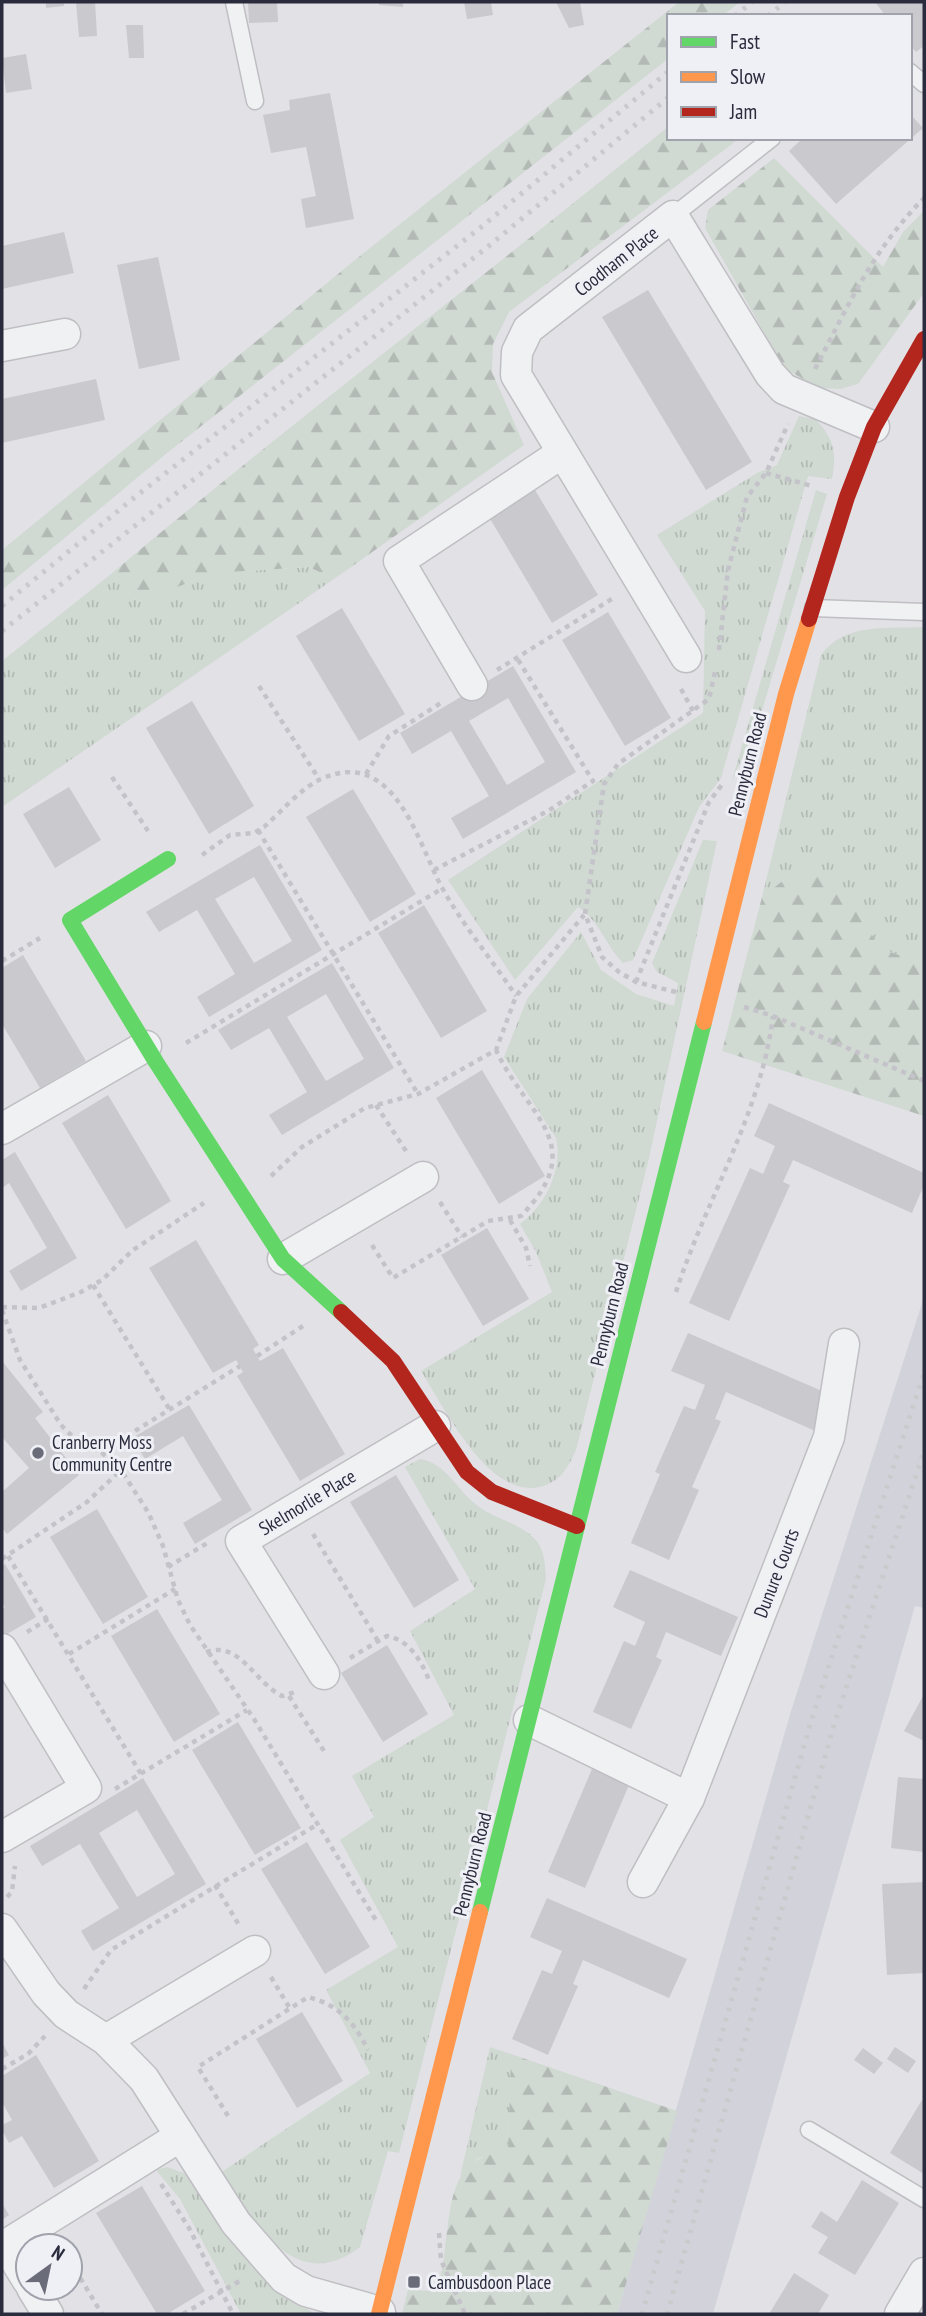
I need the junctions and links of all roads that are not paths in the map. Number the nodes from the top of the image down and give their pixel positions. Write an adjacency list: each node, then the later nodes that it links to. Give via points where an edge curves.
1 (234, 2): 2 (lane)
2 (255, 101)
3 (769, 140): 4 (lane)
4 (673, 216): 8 (street, Coodham Place, via 770,374 785,389); 9 (street, Coodham Place, via 528,329 517,352 516,375)
5 (65, 334): 7 (street)
6 (924, 340): 8 (street, Pennyburn Road)
7 (2, 346)
8 (874, 427): 10 (street, Pennyburn Road)
9 (562, 453): 12 (street, Coodham Place); 13 (street, via 399,561)
10 (811, 608): 11 (lane); 21 (street, Pennyburn Road)
11 (924, 612)
12 (685, 657)
13 (472, 685)
14 (168, 859): 15 (street, via 71,920)
15 (151, 1054): 16 (street); 18 (street)
16 (2, 1129)
17 (424, 1177): 18 (street)
18 (283, 1259): 20 (street, via 393,1361)
19 (844, 1343): 25 (street, Dunure Courts, via 829,1437)
20 (435, 1426): 21 (street, via 467,1472 492,1492); 23 (street, Skelmorlie Place, via 241,1541)
21 (578, 1526): 24 (street, Pennyburn Road)
22 (2, 1649): 26 (street, via 86,1788)
23 (324, 1675)
24 (529, 1720): 25 (street); 38 (street, Pennyburn Road)
25 (690, 1798): 27 (street, Dunure Courts)
26 (2, 1838)
27 (643, 1882)
28 (2, 1929): 30 (street, via 46,1993 66,2014)
29 (255, 1951): 30 (street)
30 (106, 2040): 32 (street, via 144,2079)
31 (809, 2130): 33 (lane)
32 (179, 2137): 34 (street); 38 (street, via 236,2223 284,2278 306,2291)
33 (924, 2199)
34 (27, 2232)
35 (14, 2240): 36 (street, via 6,2245)
36 (14, 2258)
37 (924, 2273): 39 (street)
38 (379, 2313)
39 (900, 2314)

